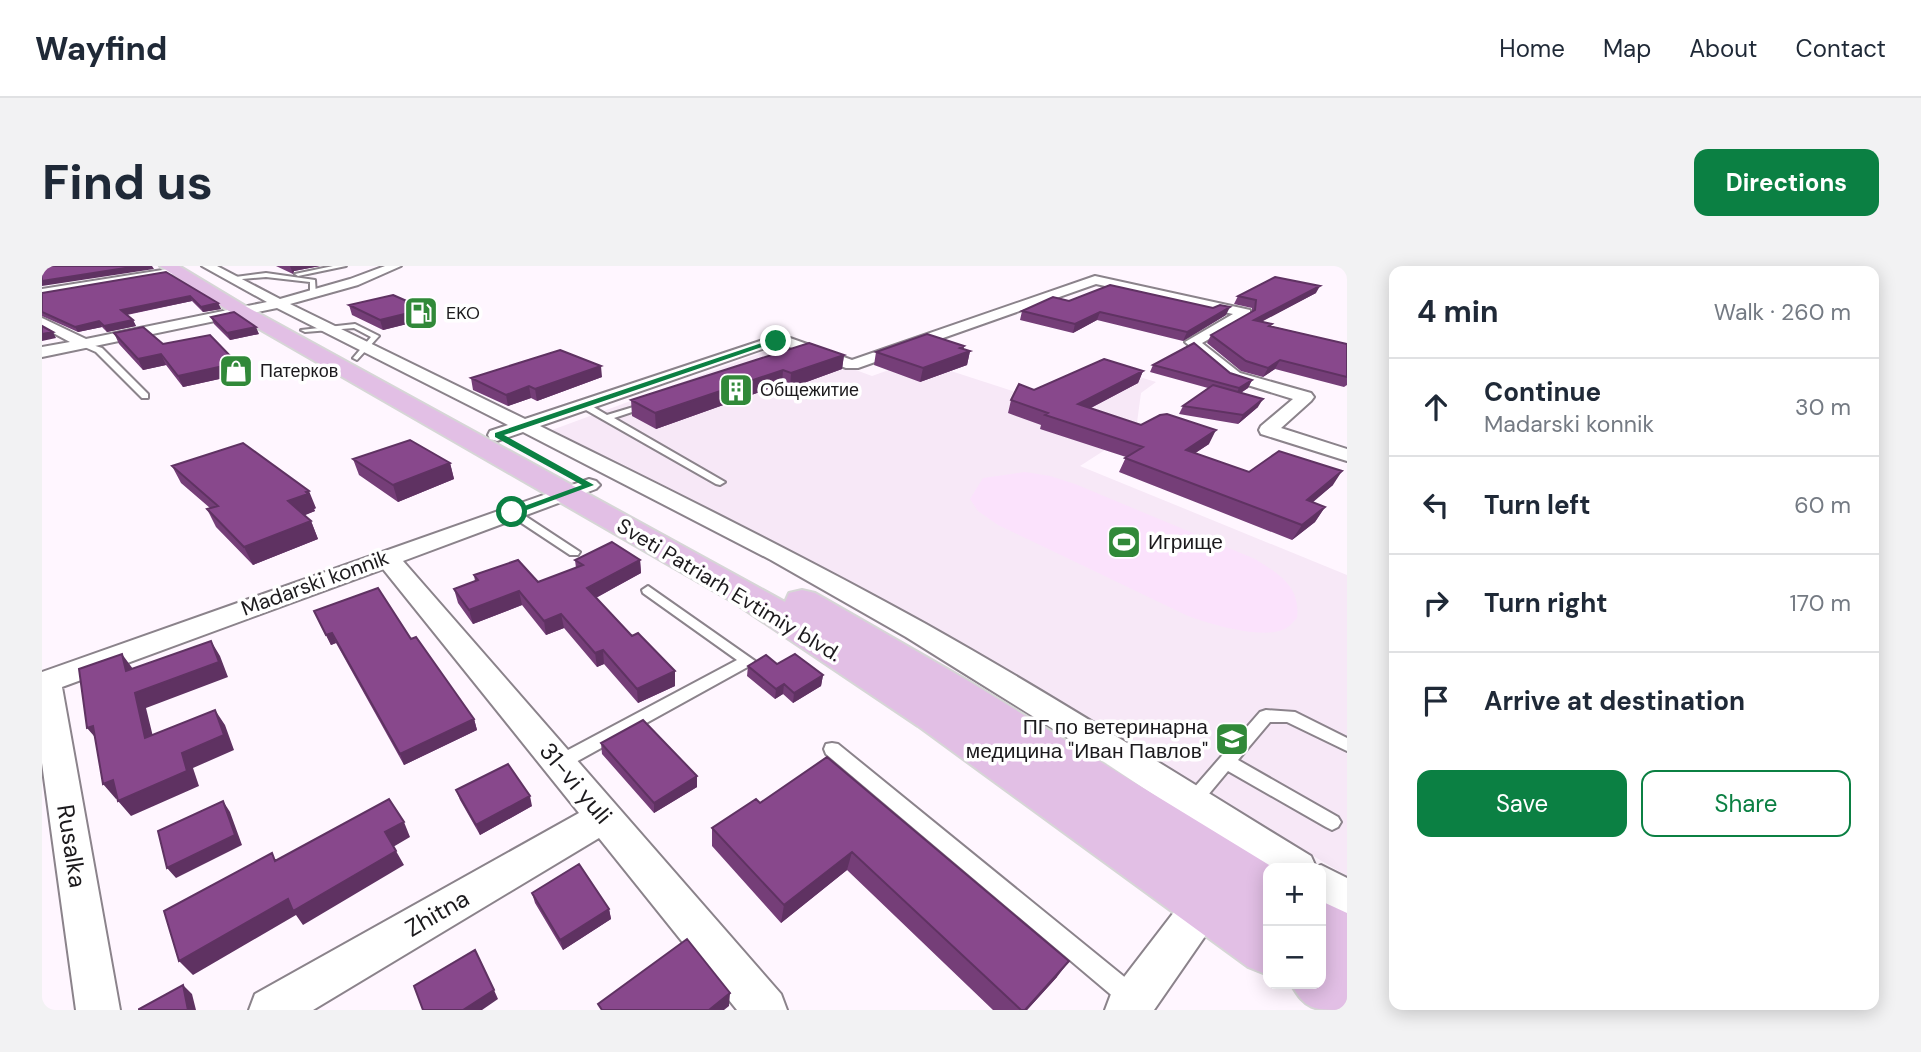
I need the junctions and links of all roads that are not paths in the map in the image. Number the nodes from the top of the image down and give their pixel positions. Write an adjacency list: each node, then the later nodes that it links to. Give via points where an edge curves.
1 (208, 266): 6 (street)
2 (343, 266): 5 (lane)
3 (395, 266): 8 (street)
4 (176, 268): 7 (street); 9 (main road, Sveti Patriarh Evtimiy blvd.)
5 (286, 276): 6 (lane); 8 (lane, via 313,281)
6 (231, 278): 9 (street)
7 (42, 293)
8 (313, 295): 9 (street)
9 (259, 307): 11 (street); 12 (main road, Sveti Patriarh Evtimiy blvd.); 13 (street); 24 (main road, Sveti Patriarh Evtimiy blvd.)
10 (42, 322): 13 (street)
11 (330, 328): 12 (lane); 15 (street)
12 (305, 330): 15 (main road, Sveti Patriarh Evtimiy blvd.)
13 (83, 343): 14 (street); 16 (lane, via 107,358)
14 (42, 352)
15 (362, 352): 20 (street); 21 (main road, Sveti Patriarh Evtimiy blvd.)
16 (145, 396)
17 (656, 401): 19 (lane)
18 (582, 404): 19 (lane); 20 (street); 22 (street, via 769,341 785,341 801,351 852,365 1091,277 1245,313 1192,342 1234,376 1305,397 1268,430)
19 (606, 418): 23 (lane)
20 (522, 424): 21 (street); 34 (street, via 860,599)
21 (498, 435): 24 (main road, Sveti Patriarh Evtimiy blvd.)
22 (1347, 455)
23 (720, 482)
24 (577, 490): 25 (street, Madarski konnik); 39 (main road, Sveti Patriarh Evtimiy blvd., via 807,604); 41 (main road, Sveti Patriarh Evtimiy blvd., via 933,715)
25 (512, 512): 26 (lane); 27 (street, Madarski konnik)
26 (574, 552)
27 (386, 557): 29 (street, Madarski konnik); 33 (street, 31-vi yuli)
28 (648, 590): 33 (lane, via 748,661)
29 (44, 683): 46 (street, Rusalka)
30 (1347, 745): 32 (lane, via 1289,716 1266,716)
31 (832, 749): 45 (lane)
32 (1226, 762): 34 (lane); 36 (lane)
33 (559, 763): 35 (street, 31-vi yuli)
34 (1192, 802): 37 (street)
35 (604, 817): 47 (street, Zhitna); 48 (street, 31-vi yuli)
36 (1332, 822)
37 (1289, 863)
38 (1326, 886): 40 (street)
39 (1263, 891)
40 (1347, 900)
41 (1205, 903): 42 (main road, Sveti Patriarh Evtimiy blvd.); 45 (street)
42 (1263, 944)
43 (1326, 957): 44 (main road)
44 (1331, 986)
45 (1131, 1005)
46 (98, 1010)
47 (271, 1010)
48 (765, 1010)

